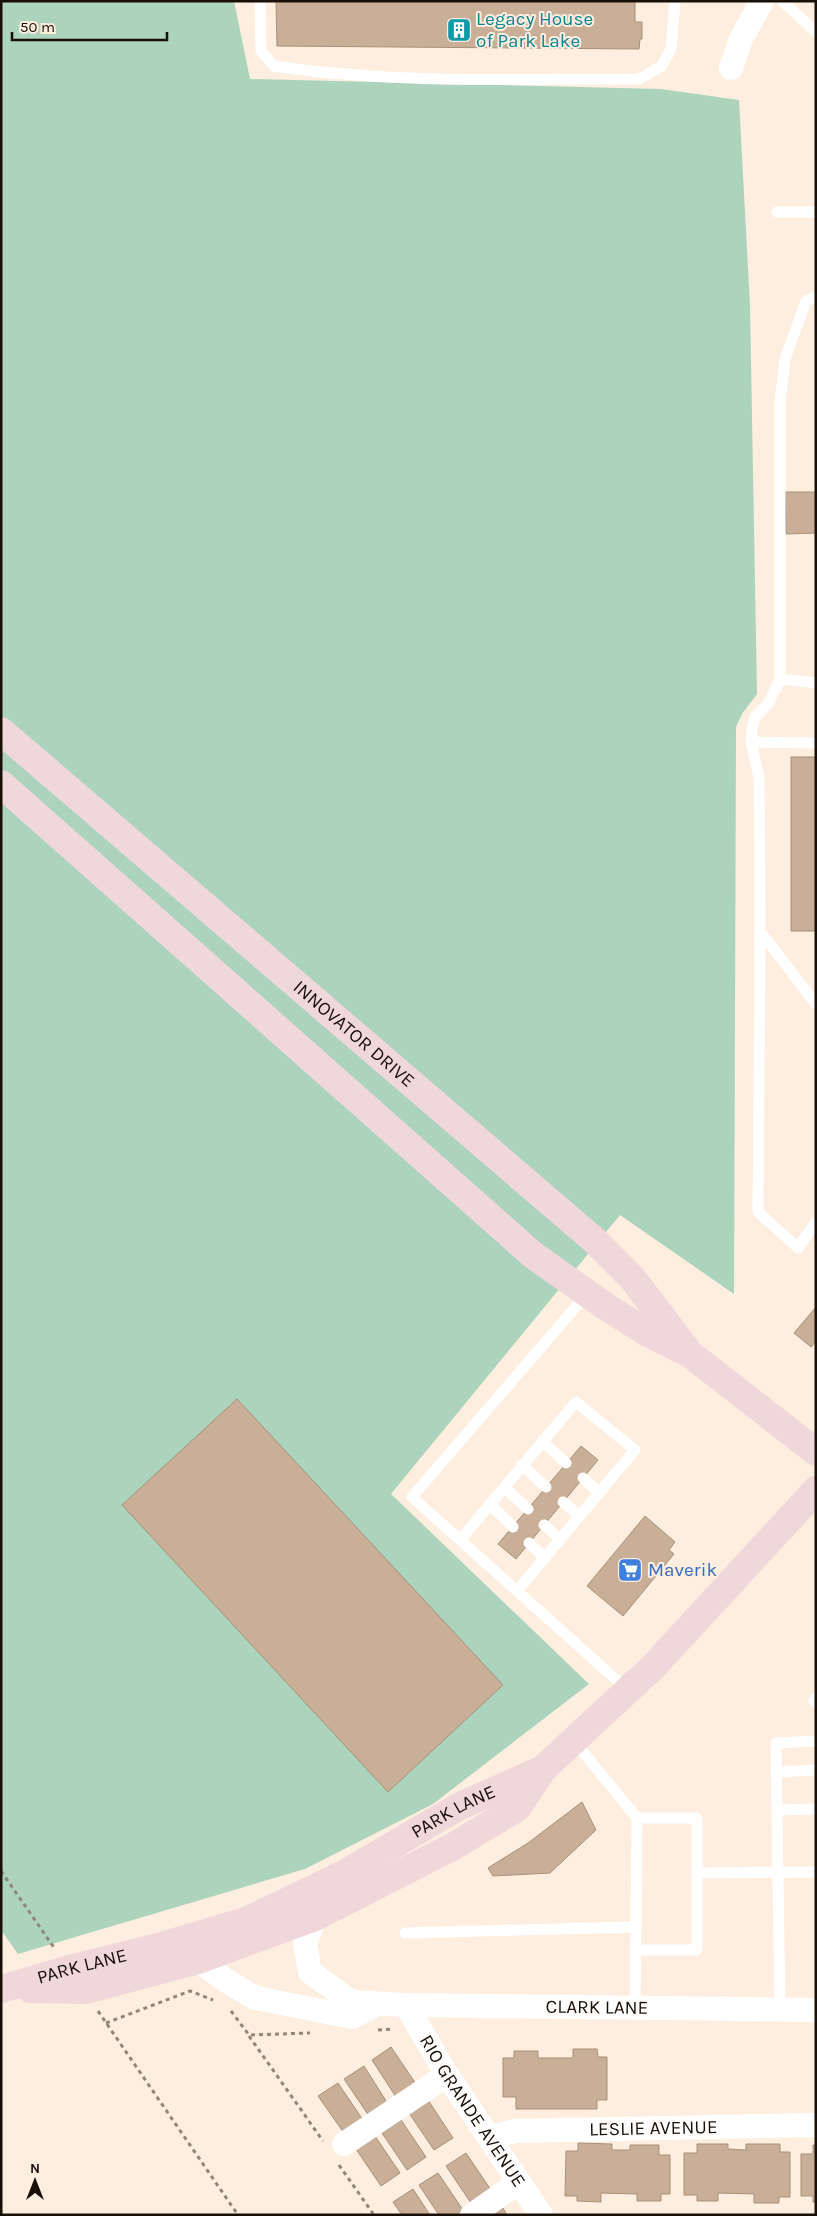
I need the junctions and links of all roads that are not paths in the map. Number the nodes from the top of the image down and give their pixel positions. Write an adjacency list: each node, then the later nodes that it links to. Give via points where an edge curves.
1 (260, 1): 2 (lane, via 261,51 274,66 310,72 439,78 639,79 662,66 671,49)
2 (675, 1)
3 (762, 1): 6 (street, via 741,39)
4 (782, 1): 5 (lane)
5 (816, 32)
6 (730, 68)
7 (777, 212): 8 (lane)
8 (816, 212)
9 (816, 297): 10 (lane, via 806,301 784,359 780,402)
10 (780, 679): 11 (lane); 13 (lane, via 768,704 755,717)
11 (816, 682)
12 (1, 731): 20 (main road, INNOVATOR DRIVE, via 594,1240 633,1279)
13 (751, 742): 14 (lane); 16 (lane, via 759,778)
14 (816, 743)
15 (1, 784): 19 (main road, INNOVATOR DRIVE, via 503,1230)
16 (760, 931): 17 (lane); 18 (lane, via 758,1212 798,1248)
17 (816, 1004)
18 (816, 1222)
19 (588, 1294): 20 (main road, INNOVATOR DRIVE, via 646,1332); 36 (lane, via 412,1497)
20 (690, 1354): 22 (main road, INNOVATOR DRIVE)
21 (542, 1441): 23 (lane); 24 (lane); 29 (lane, via 576,1402 634,1450)
22 (816, 1452)
23 (566, 1463)
24 (522, 1466): 26 (lane); 27 (lane)
25 (583, 1478): 29 (lane)
26 (504, 1487): 31 (lane); 32 (lane)
27 (546, 1487)
28 (816, 1490): 41 (main road, PARK LANE, via 698,1620)
29 (599, 1493): 33 (lane)
30 (563, 1502): 33 (lane)
31 (490, 1504): 35 (lane); 36 (lane)
32 (528, 1509)
33 (580, 1516): 37 (lane)
34 (544, 1525): 37 (lane)
35 (513, 1527)
36 (460, 1540): 40 (lane)
37 (560, 1540): 39 (lane)
38 (529, 1543): 39 (lane)
39 (545, 1558): 40 (lane)
40 (517, 1591): 41 (lane)
41 (629, 1690): 44 (main road, PARK LANE)
42 (816, 1698): 43 (lane)
43 (816, 1702)
44 (574, 1741): 46 (main road, PARK LANE); 51 (lane)
45 (816, 1741): 48 (lane, via 776,1743)
46 (543, 1769): 55 (main road, via 517,1808 454,1846); 60 (main road, PARK LANE, via 460,1806 342,1875 246,1921)
47 (816, 1770): 48 (lane)
48 (777, 1772): 50 (lane)
49 (816, 1809): 50 (lane)
50 (778, 1810): 54 (lane)
51 (637, 1818): 53 (lane, via 697,1818); 56 (lane)
52 (816, 1872): 54 (lane)
53 (697, 1873): 54 (lane); 58 (lane, via 697,1950)
54 (780, 1873): 65 (lane)
55 (315, 1917): 59 (main road); 61 (street, CLARK LANE, via 305,1943 310,1972 352,2002)
56 (634, 1927): 57 (lane); 58 (lane)
57 (405, 1933)
58 (635, 1950): 63 (lane)
59 (198, 1960): 60 (main road, via 86,1990); 61 (street, CLARK LANE, via 256,1998 352,2017)
60 (4, 1989)
61 (378, 2004): 62 (street, CLARK LANE)
62 (406, 2005): 63 (street, CLARK LANE); 66 (street, RIO GRANDE AVENUE)
63 (634, 2008): 65 (street, CLARK LANE)
64 (816, 2010): 65 (street, CLARK LANE)
65 (780, 2011)
66 (446, 2075): 68 (street, RIO GRANDE AVENUE); 69 (street)
67 (816, 2125): 68 (street, LESLIE AVENUE, via 516,2131)
68 (490, 2137): 70 (street, RIO GRANDE AVENUE)
69 (335, 2149)
70 (519, 2182): 71 (street); 72 (street, RIO GRANDE AVENUE)
71 (472, 2215)
72 (541, 2215)

